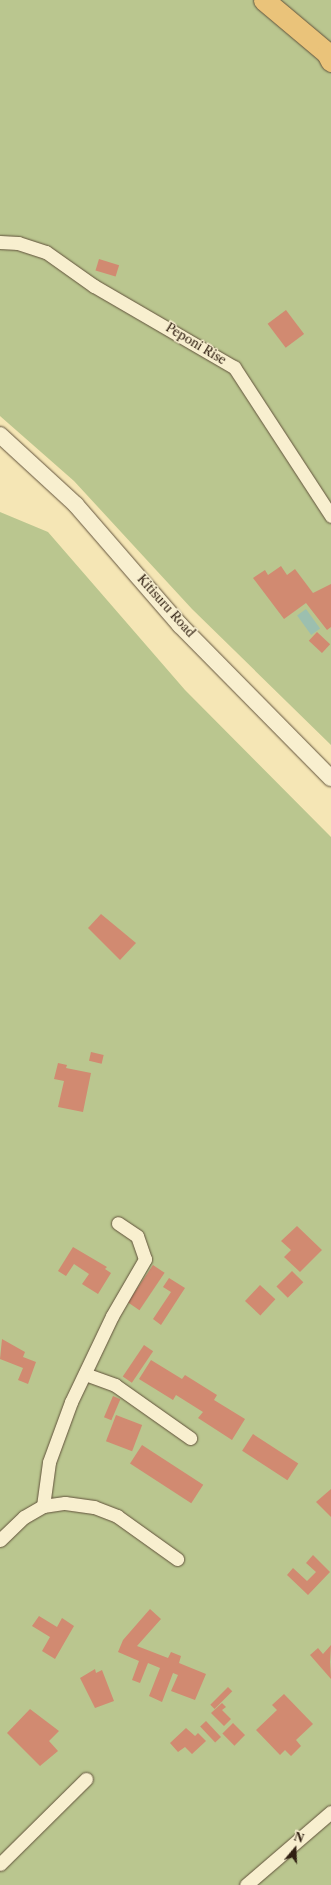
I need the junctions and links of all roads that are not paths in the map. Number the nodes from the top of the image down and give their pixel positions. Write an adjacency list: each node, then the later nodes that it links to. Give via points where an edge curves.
1 (264, 0): 2 (main road, via 327,53)
2 (331, 61)
3 (0, 242): 5 (street, Peponi Rise, via 18,243 46,252 94,286 234,367)
4 (0, 435): 6 (street, Kitisuru Road, via 76,505 180,625)
5 (331, 516)
6 (331, 778)
7 (118, 1223): 8 (street, via 137,1236 145,1259 112,1316)
8 (85, 1374): 9 (street, via 115,1385); 10 (street, via 71,1402 49,1462)
9 (190, 1438)
10 (43, 1506): 11 (street, via 24,1517); 12 (street, via 81,1504 117,1516)
11 (0, 1540)
12 (177, 1559)
13 (86, 1779): 15 (street)
14 (331, 1812): 16 (street)
15 (0, 1864)
16 (246, 1885)

